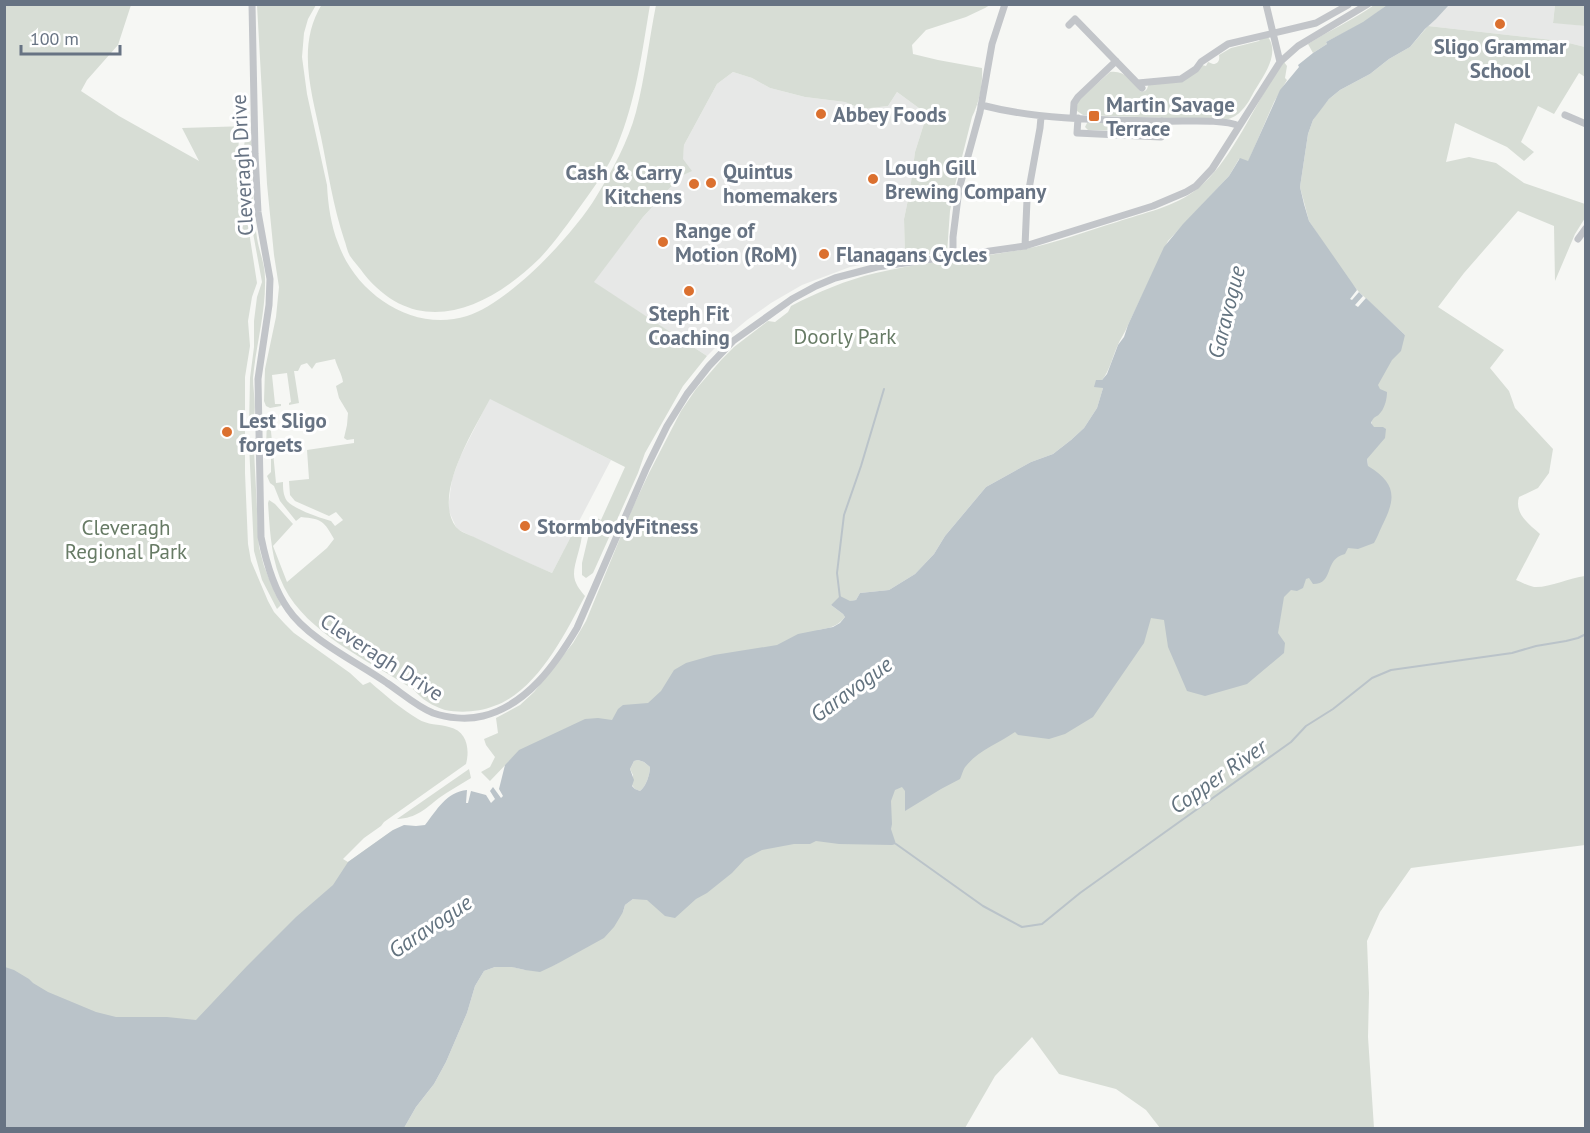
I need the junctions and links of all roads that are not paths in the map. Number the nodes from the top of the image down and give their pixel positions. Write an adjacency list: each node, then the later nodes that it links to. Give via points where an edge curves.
1 (252, 4): 20 (street, Cleveragh Drive, via 258,212 270,279 258,379 261,537 265,556 288,611 302,624 435,713 465,718 494,713 516,702 546,673 577,628 667,426 687,394 733,341 792,298 836,278 877,267)
2 (1005, 4): 10 (street, via 992,44)
3 (1266, 4): 7 (street)
4 (1368, 4): 9 (street, via 1305,41)
5 (1348, 5): 7 (street, via 1316,23)
6 (1069, 25): 8 (street, via 1075,19)
7 (1273, 33): 8 (street, via 1228,44 1181,79 1140,86); 9 (street)
8 (1116, 61): 13 (street, via 1078,97 1074,103)
9 (1280, 62): 16 (street)
10 (981, 105): 12 (street); 20 (street, via 959,189)
11 (1565, 115): 15 (street)
12 (1041, 117): 13 (street); 19 (street)
13 (1076, 118): 14 (street); 14 (street, via 1077,133 1161,137)
14 (1162, 122): 16 (street)
15 (1586, 124)
16 (1239, 126): 19 (street, via 1212,169 1186,192 1142,210)
17 (1586, 228): 18 (street)
18 (1578, 238)
19 (1025, 246): 20 (street)
20 (953, 256)

